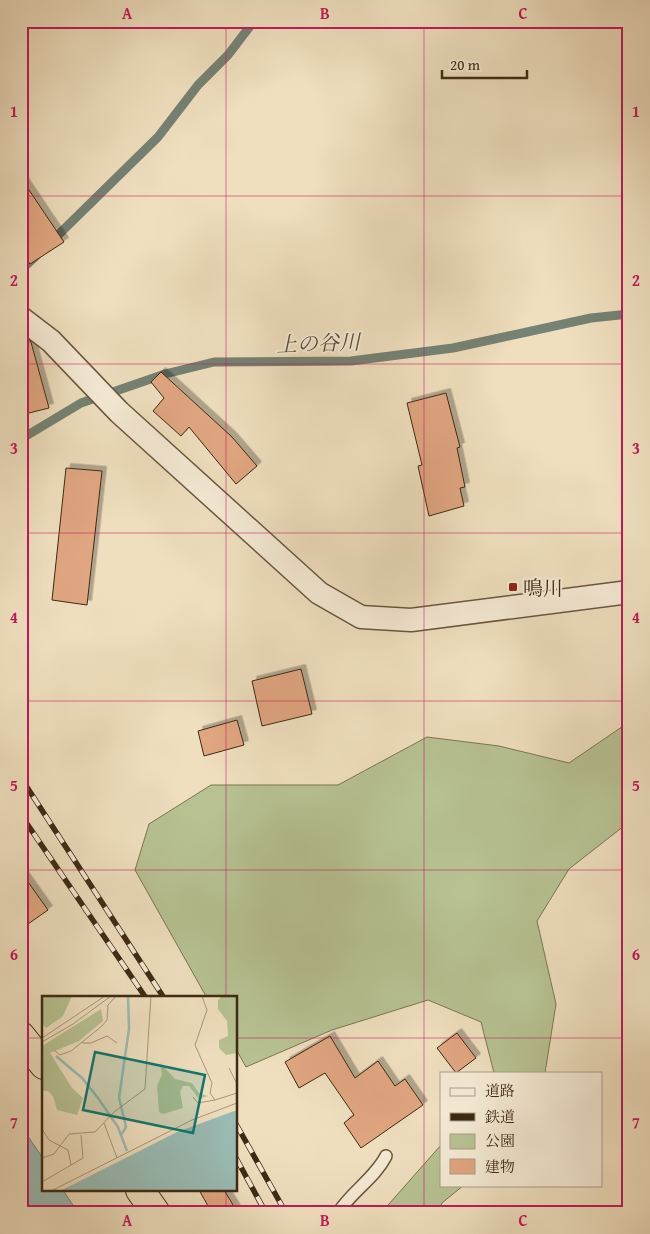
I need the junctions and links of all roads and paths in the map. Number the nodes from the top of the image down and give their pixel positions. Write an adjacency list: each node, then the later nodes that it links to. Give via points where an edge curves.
1 (21, 318): 2 (street, via 51,341 119,412 319,593 361,617 411,620)
2 (629, 592)
3 (21, 1036): 4 (highway)
4 (42, 1062)
5 (386, 1156): 8 (lane, via 382,1164 347,1198)
6 (141, 1192): 7 (highway)
7 (156, 1213)
8 (338, 1213)

